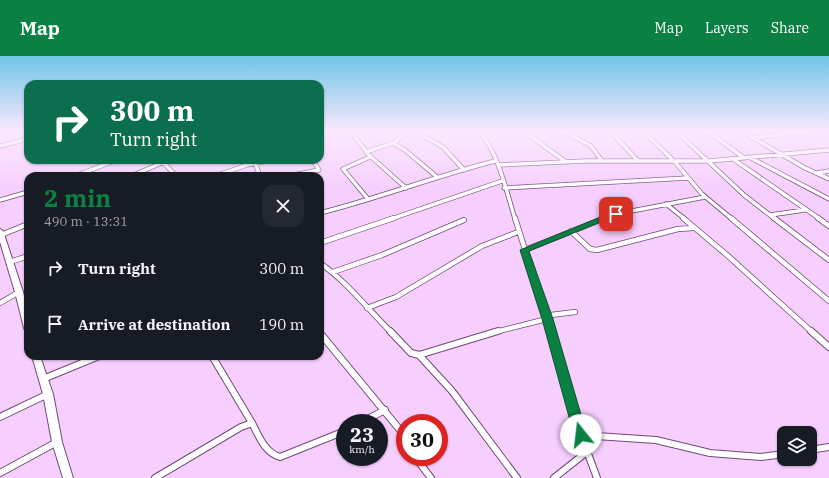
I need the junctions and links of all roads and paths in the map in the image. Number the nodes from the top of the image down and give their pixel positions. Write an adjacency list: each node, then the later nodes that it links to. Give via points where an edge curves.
1 (366, 152): 14 (street)
2 (407, 152): 37 (street)
3 (447, 152): 29 (street)
4 (492, 152): 23 (street)
5 (552, 152): 21 (street)
6 (595, 152): 18 (street)
7 (629, 152): 19 (street)
8 (664, 152): 22 (street)
9 (699, 152): 20 (street)
10 (736, 152): 16 (street)
11 (776, 152): 13 (street)
12 (813, 152): 13 (street)
13 (782, 155): 15 (street); 36 (street)
14 (370, 157): 41 (street, via 392,173); 45 (street, via 343,169)
15 (749, 157): 16 (street); 46 (street)
16 (744, 158): 17 (street)
17 (733, 159): 20 (street); 49 (street)
18 (602, 161): 19 (street); 21 (street)
19 (638, 161): 22 (street)
20 (709, 161): 22 (street); 51 (street, via 732,185)
21 (566, 162): 23 (street)
22 (675, 162): 38 (street)
23 (496, 163): 29 (street); 40 (street)
24 (106, 164): 31 (street)
25 (158, 164): 32 (street)
26 (165, 164): 33 (street)
27 (251, 164): 34 (street)
28 (315, 164): 35 (street, via 319,170)
29 (464, 170): 37 (street)
30 (829, 171): 36 (street)
31 (86, 172)
32 (140, 172)
33 (172, 172)
34 (227, 172)
35 (309, 172)
36 (815, 173): 39 (street)
37 (437, 177): 41 (street)
38 (688, 178): 42 (street); 44 (street)
39 (829, 179)
40 (502, 181): 42 (street); 59 (street)
41 (406, 188): 45 (street)
42 (504, 188): 57 (street)
43 (24, 193): 47 (street)
44 (705, 197): 48 (street); 67 (street)
45 (368, 199): 50 (street)
46 (829, 199)
47 (0, 200)
48 (666, 204): 56 (street, via 616,214); 74 (street)
49 (804, 210): 51 (street); 54 (street)
50 (324, 212)
51 (770, 215): 62 (street)
52 (464, 220): 65 (street, via 382,255)
53 (24, 226): 58 (street)
54 (829, 226)
55 (694, 228): 56 (street, via 678,229 597,250 590,249)
56 (571, 231): 60 (street)
57 (518, 232): 60 (street); 70 (street, via 482,246 396,297)
58 (1, 235): 63 (main road)
59 (324, 242)
60 (525, 250): 72 (street)
61 (24, 257): 63 (street)
62 (829, 260)
63 (10, 262): 66 (main road)
64 (324, 266): 65 (street)
65 (334, 272): 70 (street)
66 (19, 292): 68 (street); 69 (main road)
67 (829, 301)
68 (0, 303)
69 (24, 303)
70 (367, 308): 75 (street, via 412,352)
71 (575, 312): 72 (street, via 551,315)
72 (548, 319): 75 (street); 86 (street)
73 (324, 338): 81 (street)
74 (829, 347)
75 (419, 355): 98 (street, via 452,391)
76 (37, 360): 79 (main road)
77 (90, 360): 79 (street)
78 (214, 360): 84 (street)
79 (42, 380): 80 (main road)
80 (48, 394): 83 (street); 88 (main road)
81 (385, 410): 82 (street); 85 (street)
82 (377, 414)
83 (0, 418)
84 (252, 423): 87 (street, via 273,456 280,457); 96 (street)
85 (396, 424)
86 (581, 435): 91 (street); 92 (street, via 656,440 710,453 761,457)
87 (336, 436)
88 (57, 442): 94 (street); 95 (main road)
89 (829, 447): 90 (street)
90 (817, 449)
91 (588, 451): 99 (street); 100 (street)
92 (777, 455)
93 (422, 466): 97 (street)
94 (0, 473)
95 (68, 478)
96 (155, 478)
97 (431, 478)
98 (517, 478)
99 (554, 478)
100 (597, 478)

